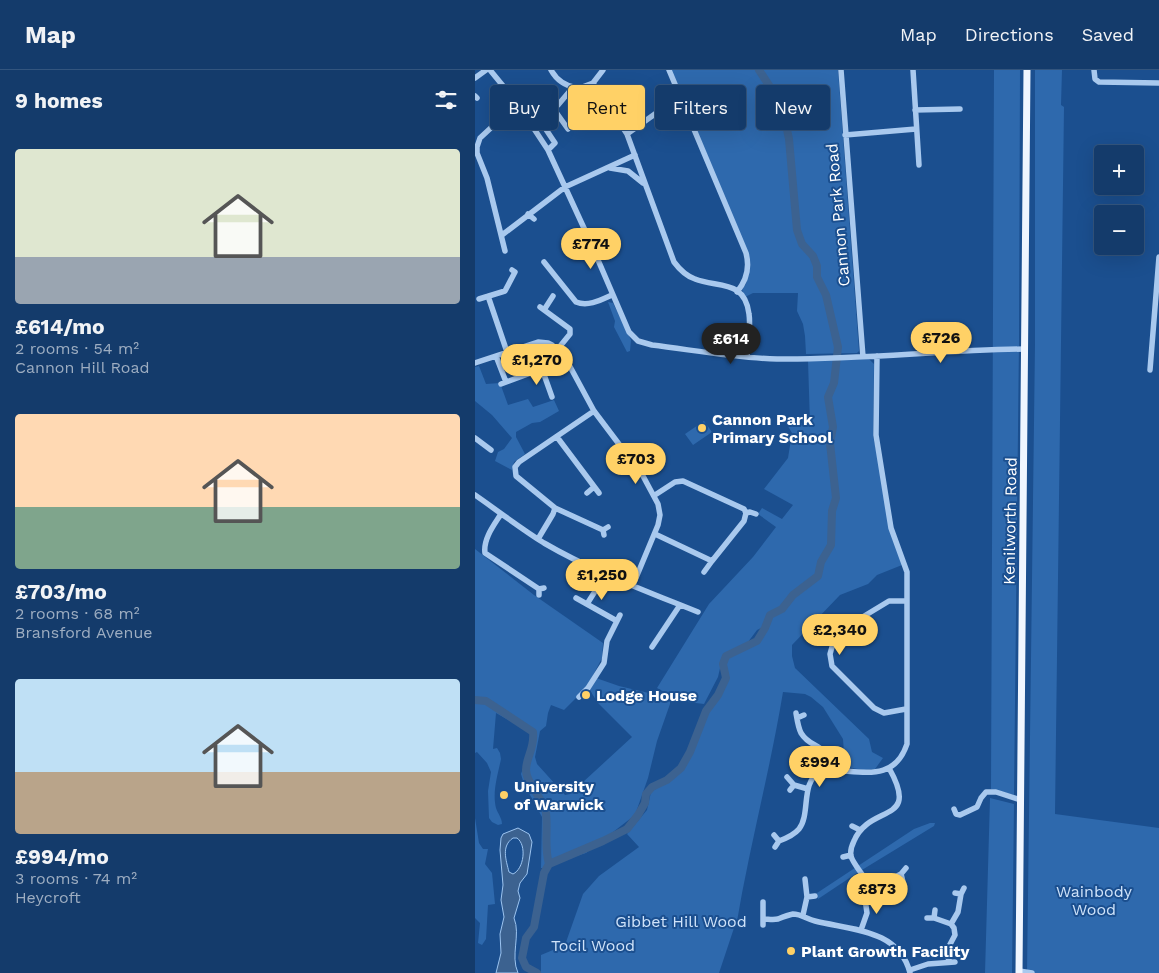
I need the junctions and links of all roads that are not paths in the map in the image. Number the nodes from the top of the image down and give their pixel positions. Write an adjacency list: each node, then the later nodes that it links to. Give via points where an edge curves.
1 (486, 70): 10 (street)
2 (490, 70): 14 (street)
3 (551, 70): 13 (street)
4 (603, 70): 11 (street)
5 (669, 70): 17 (street)
6 (841, 70): 32 (street, Cannon Park Road)
7 (913, 70): 22 (street)
8 (1027, 70): 52 (main road, Kenilworth Road)
9 (1094, 70): 12 (street, via 1099,82)
10 (475, 78)
11 (593, 83): 16 (street); 31 (street)
12 (1159, 83)
13 (563, 84): 15 (street); 19 (street)
14 (503, 85)
15 (568, 85)
16 (587, 85)
17 (675, 85)
18 (568, 94): 19 (street)
19 (565, 96): 20 (street)
20 (558, 103)
21 (960, 109): 22 (street)
22 (915, 110): 27 (street)
23 (655, 114): 31 (street)
24 (558, 115): 26 (street)
25 (490, 129): 41 (street, via 480,138 477,152)
26 (568, 129)
27 (916, 129): 32 (street); 35 (street)
28 (535, 130): 33 (street)
29 (546, 130): 33 (street, via 555,143)
30 (694, 130): 46 (street, via 746,253 747,276)
31 (627, 134): 34 (street)
32 (845, 135): 58 (street, Cannon Park Road)
33 (548, 150): 38 (street)
34 (635, 155): 36 (street); 37 (street)
35 (919, 165)
36 (601, 171): 37 (street, via 611,168 628,171); 38 (street)
37 (645, 185): 46 (street, via 671,257 679,269 693,279 725,285)
38 (565, 187): 39 (street); 47 (street)
39 (528, 214): 40 (street); 41 (street)
40 (534, 220)
41 (502, 235): 42 (street)
42 (505, 251)
43 (1159, 257): 51 (street)
44 (545, 262): 47 (street, via 576,302 592,303)
45 (512, 270): 48 (street, via 515,272 505,291)
46 (737, 292): 57 (street, via 749,314)
47 (613, 295): 57 (street, via 629,332 638,341)
48 (488, 296): 50 (street); 54 (street)
49 (553, 296): 53 (street, via 542,309 570,329 570,334)
50 (479, 299)
51 (1156, 340): 60 (street)
52 (1025, 349): 56 (street); 98 (main road, Kenilworth Road)
53 (557, 350): 54 (street, via 548,343 538,342); 62 (street, via 569,364)
54 (507, 352): 55 (street)
55 (496, 356): 59 (street); 61 (street, via 504,383 545,368)
56 (877, 356): 58 (street); 84 (street, via 876,436 890,521 907,572)
57 (747, 357): 58 (street)
58 (863, 357)
59 (475, 363)
60 (1150, 370)
61 (552, 397)
62 (594, 411): 63 (street); 70 (street)
63 (557, 437): 66 (street); 71 (street, via 519,462 515,469 516,476)
64 (475, 438): 65 (street)
65 (493, 451)
66 (595, 487): 67 (street); 68 (street)
67 (587, 492)
68 (599, 494)
69 (475, 495): 73 (street)
70 (655, 495): 72 (street, via 675,482 683,481 744,509); 76 (street, via 660,515)
71 (555, 508): 75 (street); 77 (street)
72 (746, 513): 74 (street); 78 (street)
73 (501, 514): 77 (street); 82 (street, via 488,535 485,553)
74 (755, 514)
75 (605, 531)
76 (655, 534): 78 (street); 81 (street)
77 (538, 539): 80 (street)
78 (712, 561): 79 (street)
79 (703, 572)
80 (606, 574): 81 (street); 85 (street)
81 (633, 585): 86 (street)
82 (541, 591)
83 (575, 597): 85 (street)
84 (907, 601): 92 (street); 92 (street, via 889,602 856,621 832,647 830,654 832,666 874,708 884,713)
85 (587, 604): 89 (street)
86 (680, 605): 87 (street); 90 (street)
87 (697, 612)
88 (620, 615): 89 (street)
89 (617, 621): 91 (street, via 607,641 606,658 600,674)
90 (652, 649)
91 (579, 697)
92 (906, 708): 94 (street, via 907,744 901,757)
93 (804, 715): 95 (street, via 796,716 802,734 823,748)
94 (889, 768): 95 (street, via 873,773); 103 (street, via 899,788 898,803 890,812)
95 (829, 770): 97 (street, via 816,774)
96 (787, 777): 97 (street, via 792,788)
97 (808, 789): 105 (street, via 802,824 794,834)
98 (1021, 800): 100 (street, via 986,792 977,807); 125 (main road, Kenilworth Road)
99 (953, 810): 100 (street)
100 (960, 815): 101 (street)
101 (953, 820)
102 (852, 826): 103 (street)
103 (860, 830): 107 (street, via 851,847)
104 (774, 835): 105 (street)
105 (779, 841): 106 (street)
106 (775, 847)
107 (851, 855): 108 (street); 113 (street)
108 (843, 857)
109 (907, 868): 110 (street)
110 (901, 874): 112 (street); 113 (street)
111 (805, 878): 116 (street)
112 (903, 882)
113 (872, 888): 123 (street, via 865,898 867,913)
114 (960, 892): 122 (street, via 957,915)
115 (815, 896): 116 (street)
116 (807, 897): 119 (street)
117 (763, 902): 119 (street, via 763,922 793,914)
118 (935, 910): 121 (street)
119 (803, 915): 123 (street)
120 (927, 918): 121 (street)
121 (935, 918): 122 (street)
122 (951, 924): 124 (street, via 955,933 947,950 952,962 928,964)
123 (861, 930): 124 (street, via 894,945)
124 (910, 972)
125 (1019, 972): 126 (street)
126 (1032, 973)

